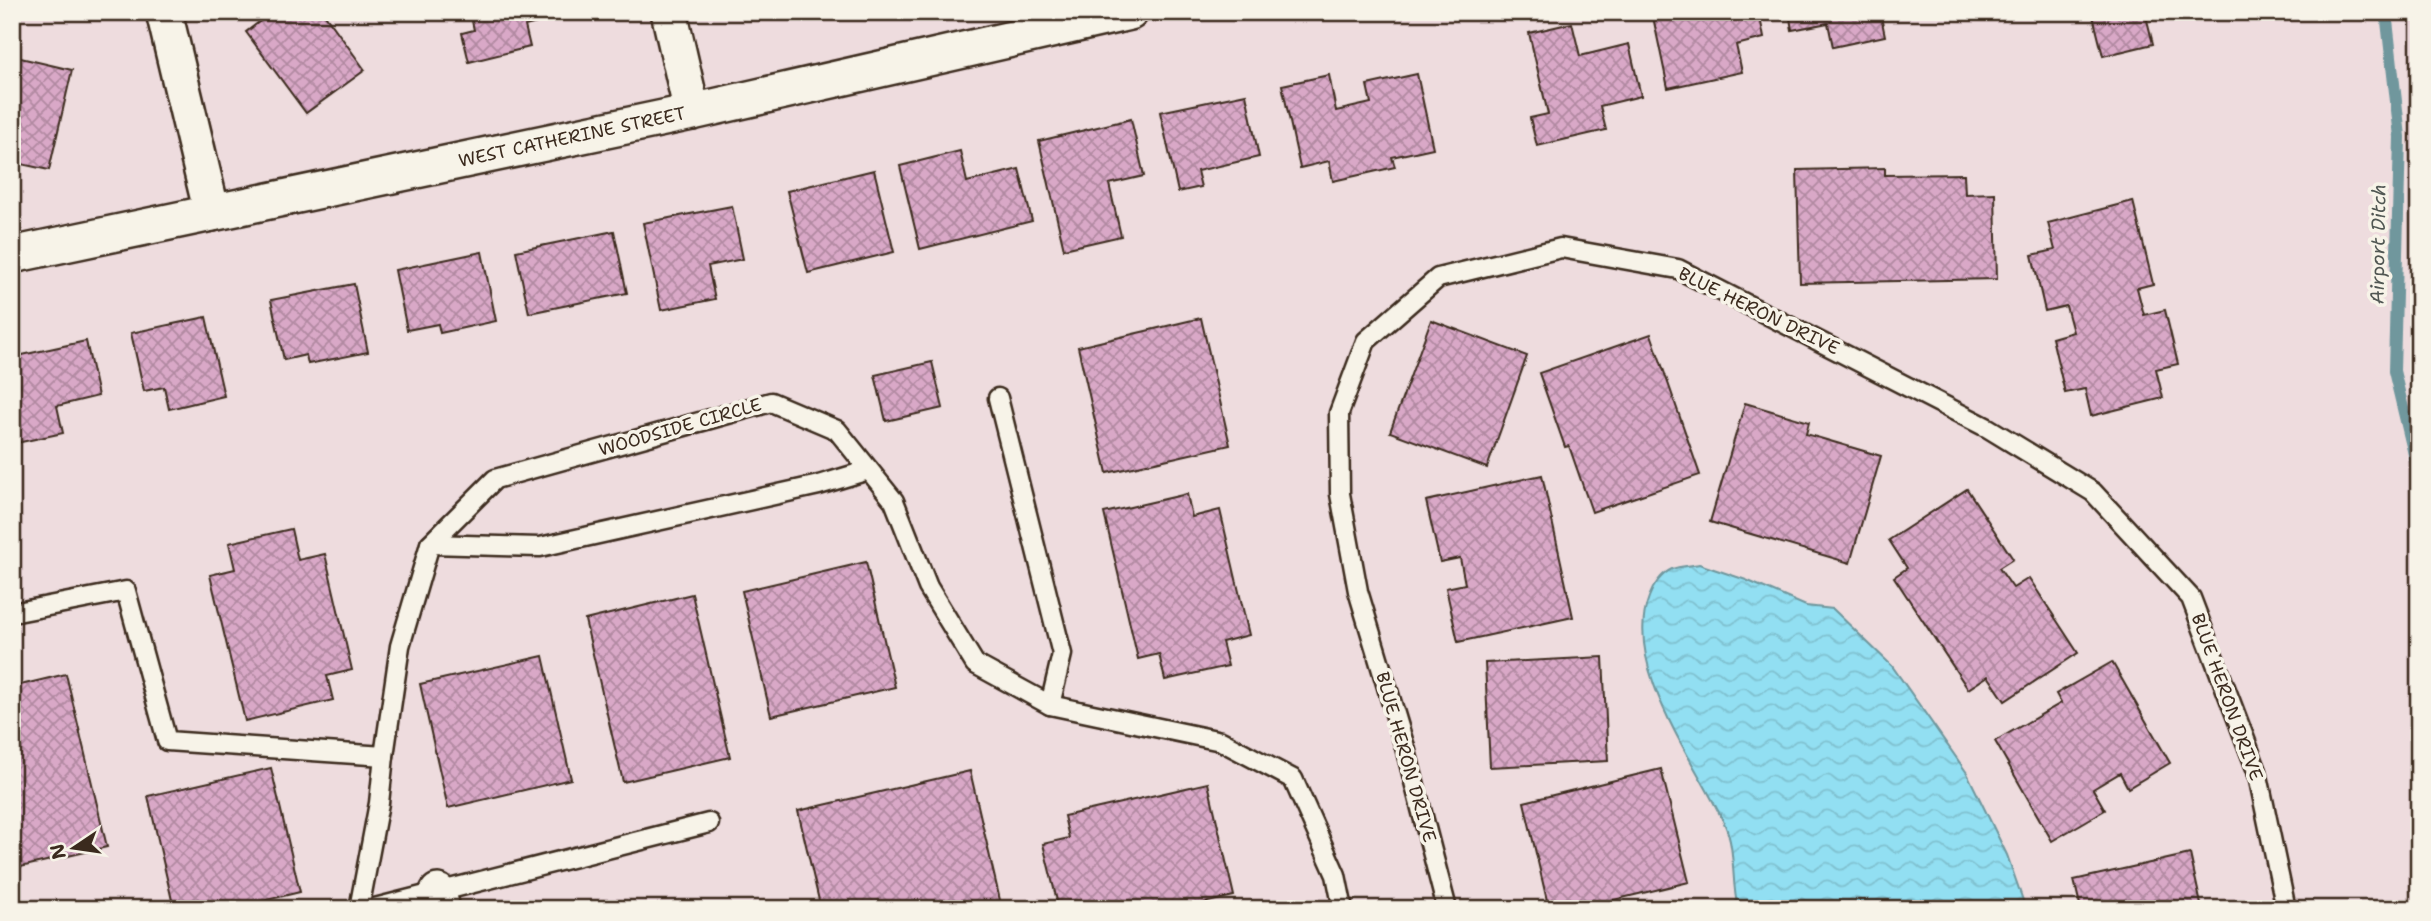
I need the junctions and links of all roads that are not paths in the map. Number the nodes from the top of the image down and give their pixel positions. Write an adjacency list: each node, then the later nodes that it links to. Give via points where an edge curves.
1 (164, 12): 5 (street)
2 (669, 12): 4 (street)
3 (1130, 12): 4 (street, WEST CATHERINE STREET)
4 (692, 112): 5 (street, WEST CATHERINE STREET)
5 (212, 213): 6 (street, WEST CATHERINE STREET)
6 (12, 254)
7 (998, 398): 11 (lane, via 1062,654)
8 (869, 470): 9 (lane, via 540,547); 9 (lane, WOODSIDE CIRCLE, via 837,430 771,402 495,479); 11 (lane, WOODSIDE CIRCLE, via 894,501 928,587 975,664)
9 (430, 544): 12 (lane, WOODSIDE CIRCLE, via 400,646)
10 (12, 613): 12 (lane, via 126,591 167,741)
11 (1050, 705): 17 (lane, WOODSIDE CIRCLE, via 1222,741 1293,779 1336,875)
12 (384, 756): 15 (lane, WOODSIDE CIRCLE)
13 (709, 823): 14 (lane)
14 (440, 900): 16 (lane)
15 (359, 909)
16 (371, 909)
17 (1343, 909)
18 (1447, 909): 19 (lane, BLUE HERON DRIVE, via 1358,591 1340,494 1339,413 1366,341 1438,278 1561,248 1678,269 1988,428 2093,492 2191,598 2257,771)
19 (2286, 909)

